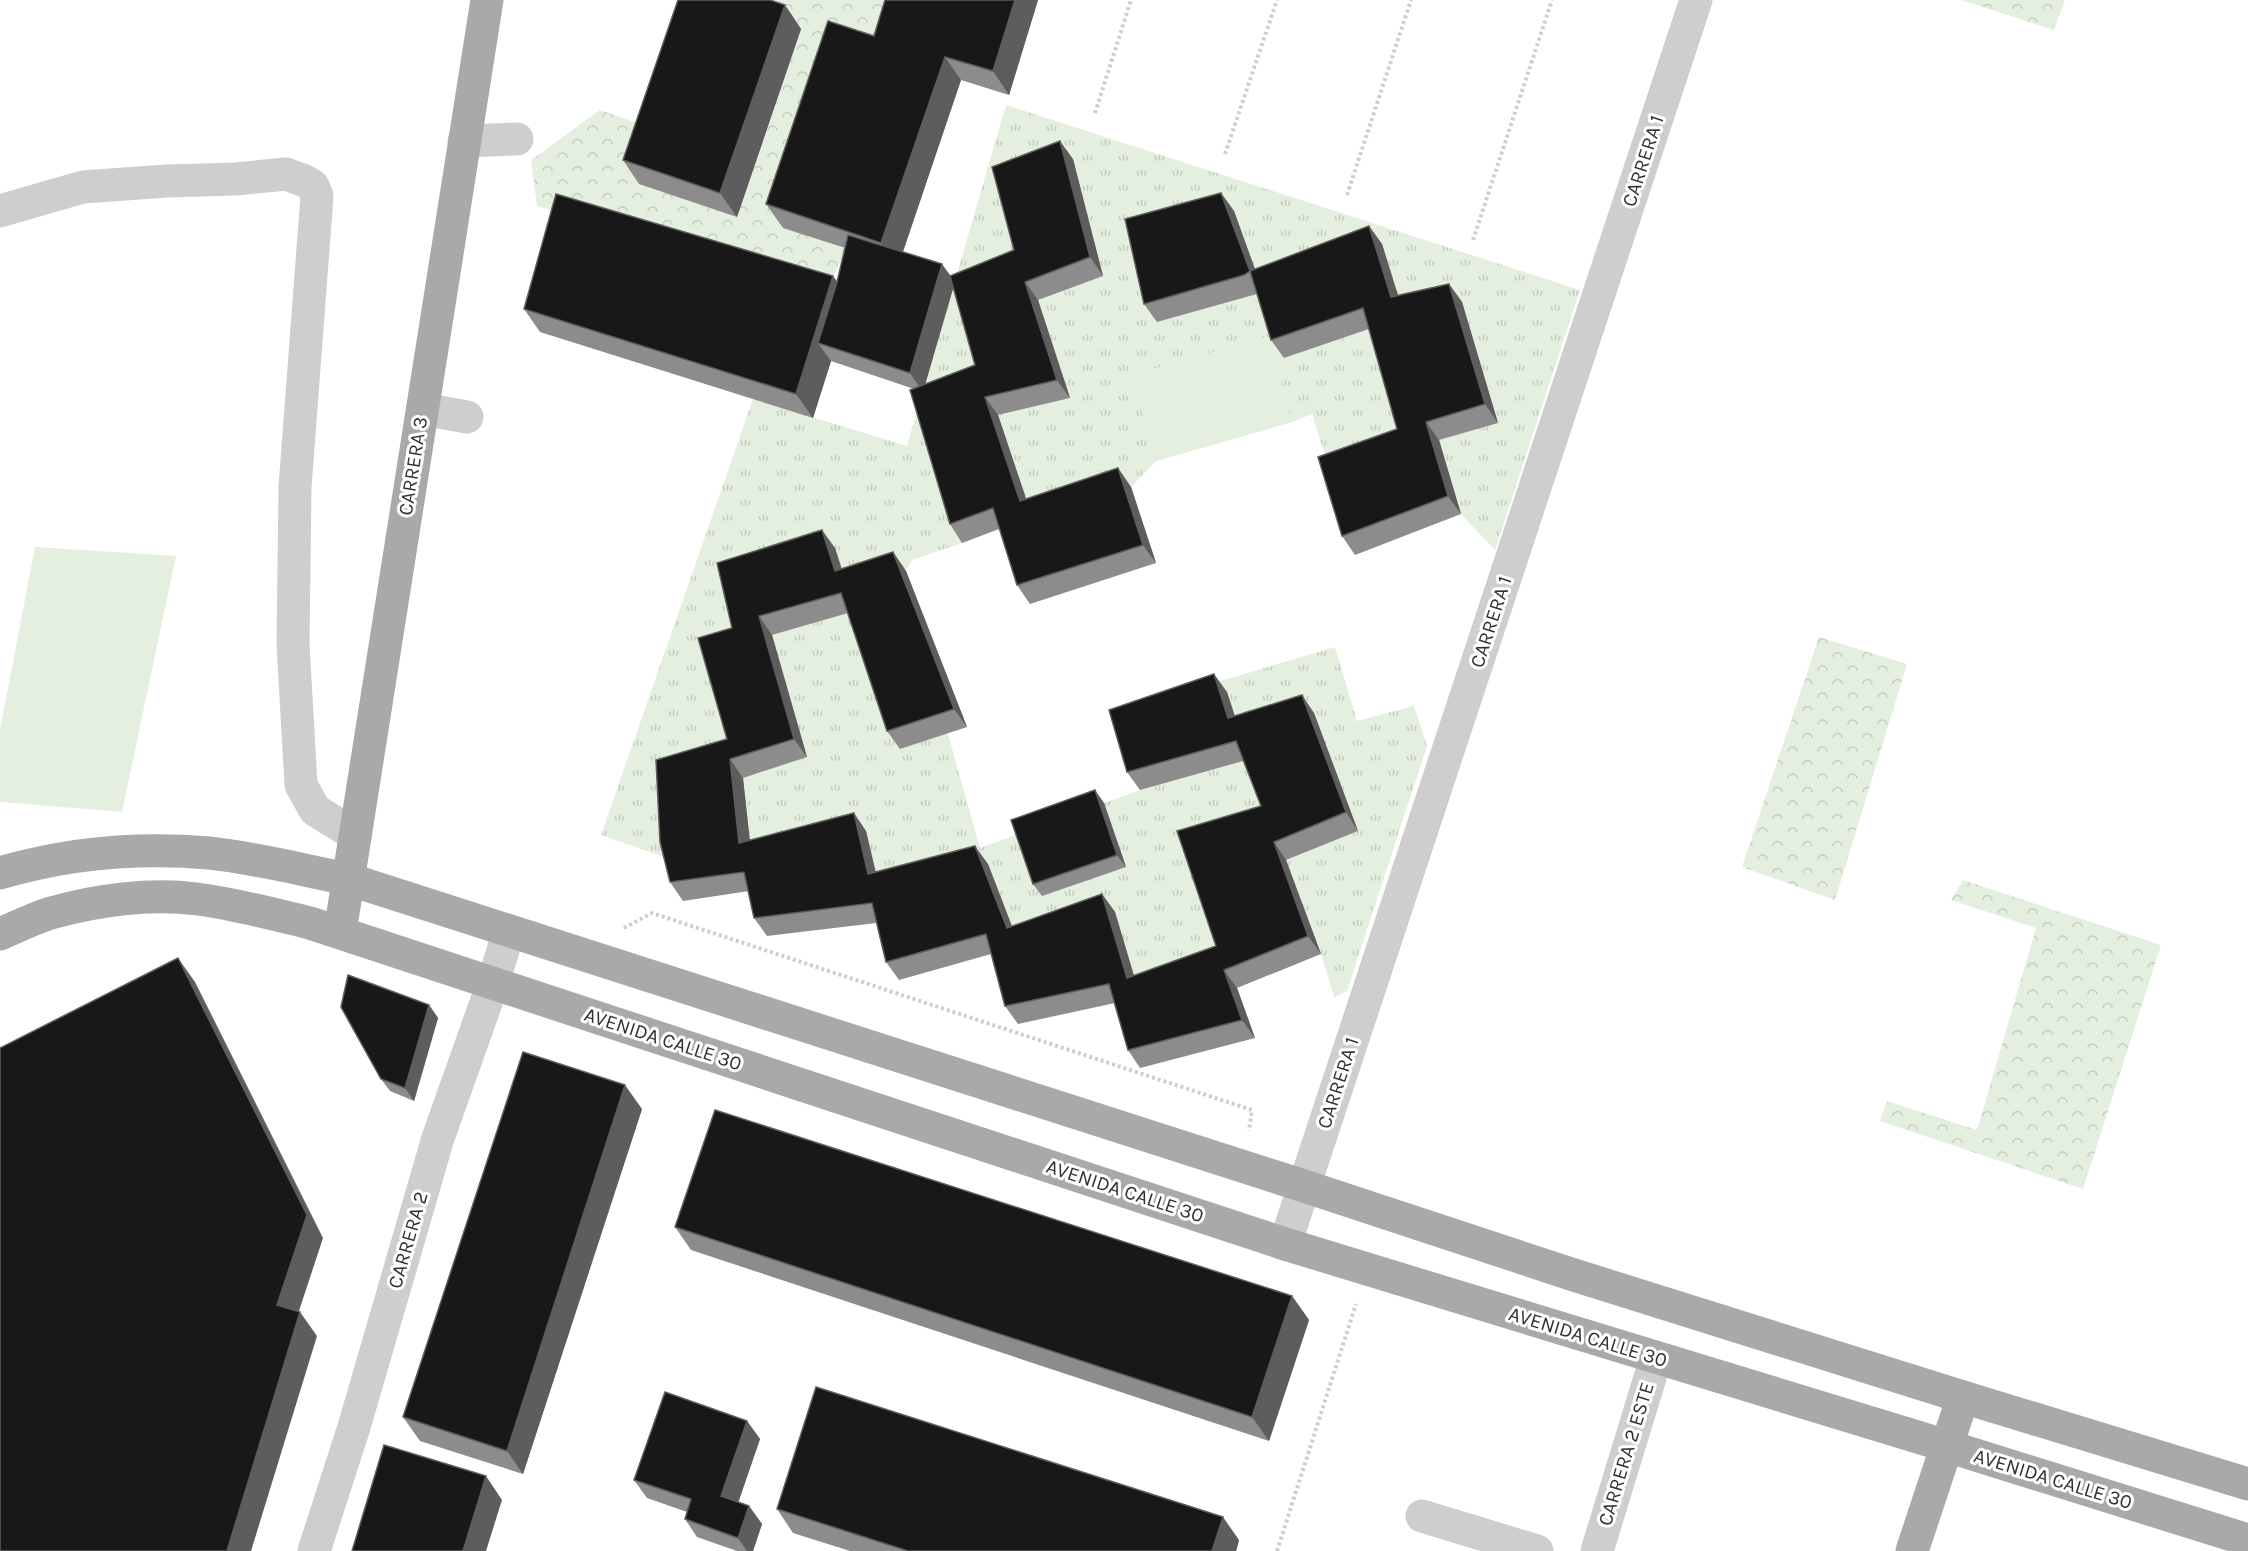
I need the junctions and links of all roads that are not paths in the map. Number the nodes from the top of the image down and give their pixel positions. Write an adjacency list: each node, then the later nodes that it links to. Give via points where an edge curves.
1 (487, 0): 4 (main road, CARRERA 3)
2 (1696, 0): 15 (street, CARRERA 1)
3 (517, 139): 4 (street)
4 (464, 141): 6 (main road, CARRERA 3)
5 (0, 211): 8 (street, via 83,187 286,174 313,186 317,196 295,487 293,644 301,785 315,810)
6 (423, 409): 7 (street); 8 (main road, CARRERA 3)
7 (467, 417)
8 (355, 835): 10 (main road, CARRERA 3)
9 (0, 873): 10 (main road, via 90,854 153,850 210,853)
10 (348, 879): 11 (main road); 12 (main road, CARRERA 3)
11 (509, 931): 14 (street, CARRERA 2); 15 (main road)
12 (340, 932): 13 (main road, AVENIDA CALLE 30, via 235,905 195,898 150,897 50,913); 14 (main road, AVENIDA CALLE 30)
13 (0, 934)
14 (493, 982): 16 (main road, AVENIDA CALLE 30); 23 (street, CARRERA 2, via 438,1138)
15 (1305, 1186): 16 (street, CARRERA 1); 18 (main road)
16 (1285, 1244): 17 (main road, AVENIDA CALLE 30)
17 (1656, 1358): 19 (main road, AVENIDA CALLE 30); 25 (street, CARRERA 2 ESTE)
18 (1963, 1397): 19 (main road); 20 (main road)
19 (1947, 1446): 22 (main road, AVENIDA CALLE 30); 26 (main road)
20 (2248, 1484)
21 (1422, 1516): 24 (street)
22 (2248, 1540)
23 (314, 1551)
24 (1537, 1551)
25 (1596, 1551)
26 (1912, 1551)

